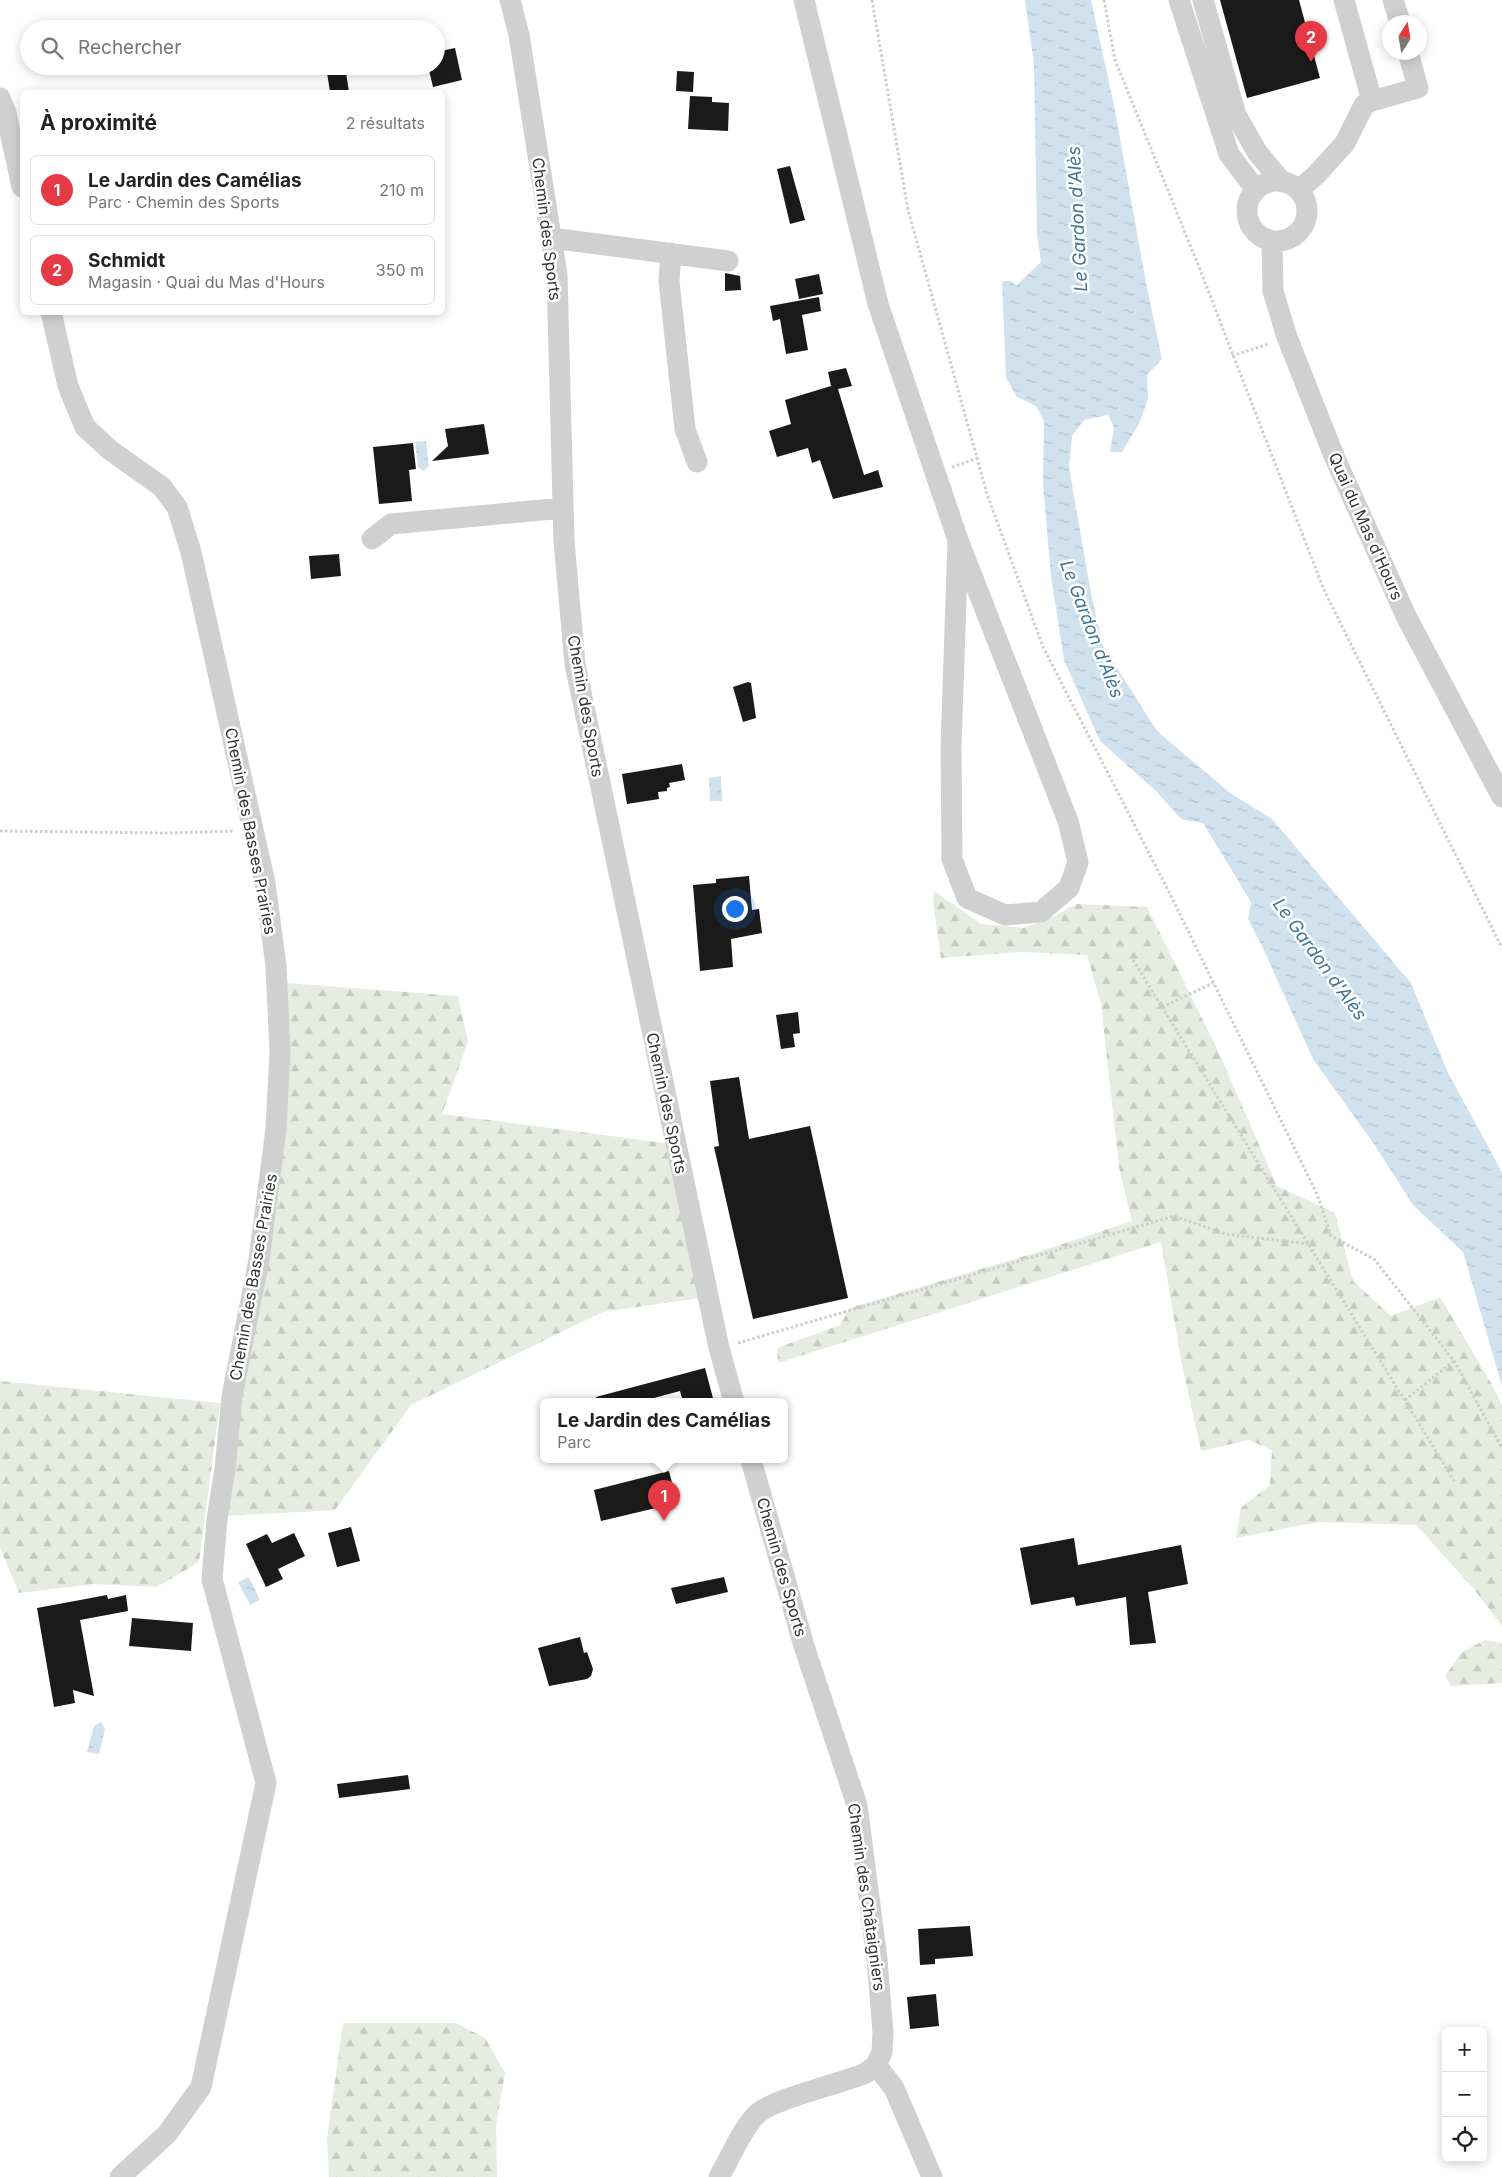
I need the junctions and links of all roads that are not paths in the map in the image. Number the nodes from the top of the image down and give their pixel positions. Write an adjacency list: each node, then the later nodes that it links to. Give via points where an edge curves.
1 (510, 0): 14 (street, Chemin des Sports, via 519,35)
2 (804, 0): 22 (street, via 878,304)
3 (1179, 0): 13 (street, via 1229,154)
4 (1204, 0): 12 (street, via 1236,115 1257,152)
5 (1344, 0): 10 (street)
6 (1393, 0): 7 (street)
7 (1398, 15)
8 (1410, 60): 10 (street, via 1418,88)
9 (0, 98): 11 (street)
10 (1372, 101): 12 (street, via 1364,105 1346,143 1317,174)
11 (20, 178)
12 (1290, 186): 13 (street, via 1263,184); 15 (street, via 1307,207 1304,225 1291,238)
13 (1256, 190): 15 (street, via 1247,207 1250,225 1256,233)
14 (551, 238): 16 (street); 20 (street, Chemin des Sports, via 557,275)
15 (1272, 241): 23 (street, Quai du Mas d'Hours, via 1273,291 1287,337 1334,456 1407,618)
16 (671, 253): 17 (street); 19 (street, via 669,281 684,429)
17 (728, 260)
18 (53, 315): 28 (street, Chemin des Basses Prairies, via 68,386 84,427 162,487 177,507 192,552 264,883 276,966 280,1051 276,1129 259,1260 232,1396 212,1579 266,1782 201,2087 167,2134)
19 (697, 462)
20 (563, 508): 21 (street, via 391,524); 24 (street, Chemin des Sports, via 575,664 719,1348)
21 (372, 539)
22 (958, 540): 22 (street, via 1068,821 1078,862 1069,888 1041,912 1005,915 967,898 952,859 951,746)
23 (1502, 797)
24 (733, 1398)
25 (752, 1463): 26 (street, Chemin des Sports)
26 (804, 1646): 27 (street, Chemin des Châtaigniers, via 857,1805 884,2033 882,2052)
27 (876, 2065): 29 (street, via 866,2074 774,2104 759,2112); 30 (street, via 894,2088)
28 (120, 2177)
29 (719, 2177)
30 (932, 2177)

